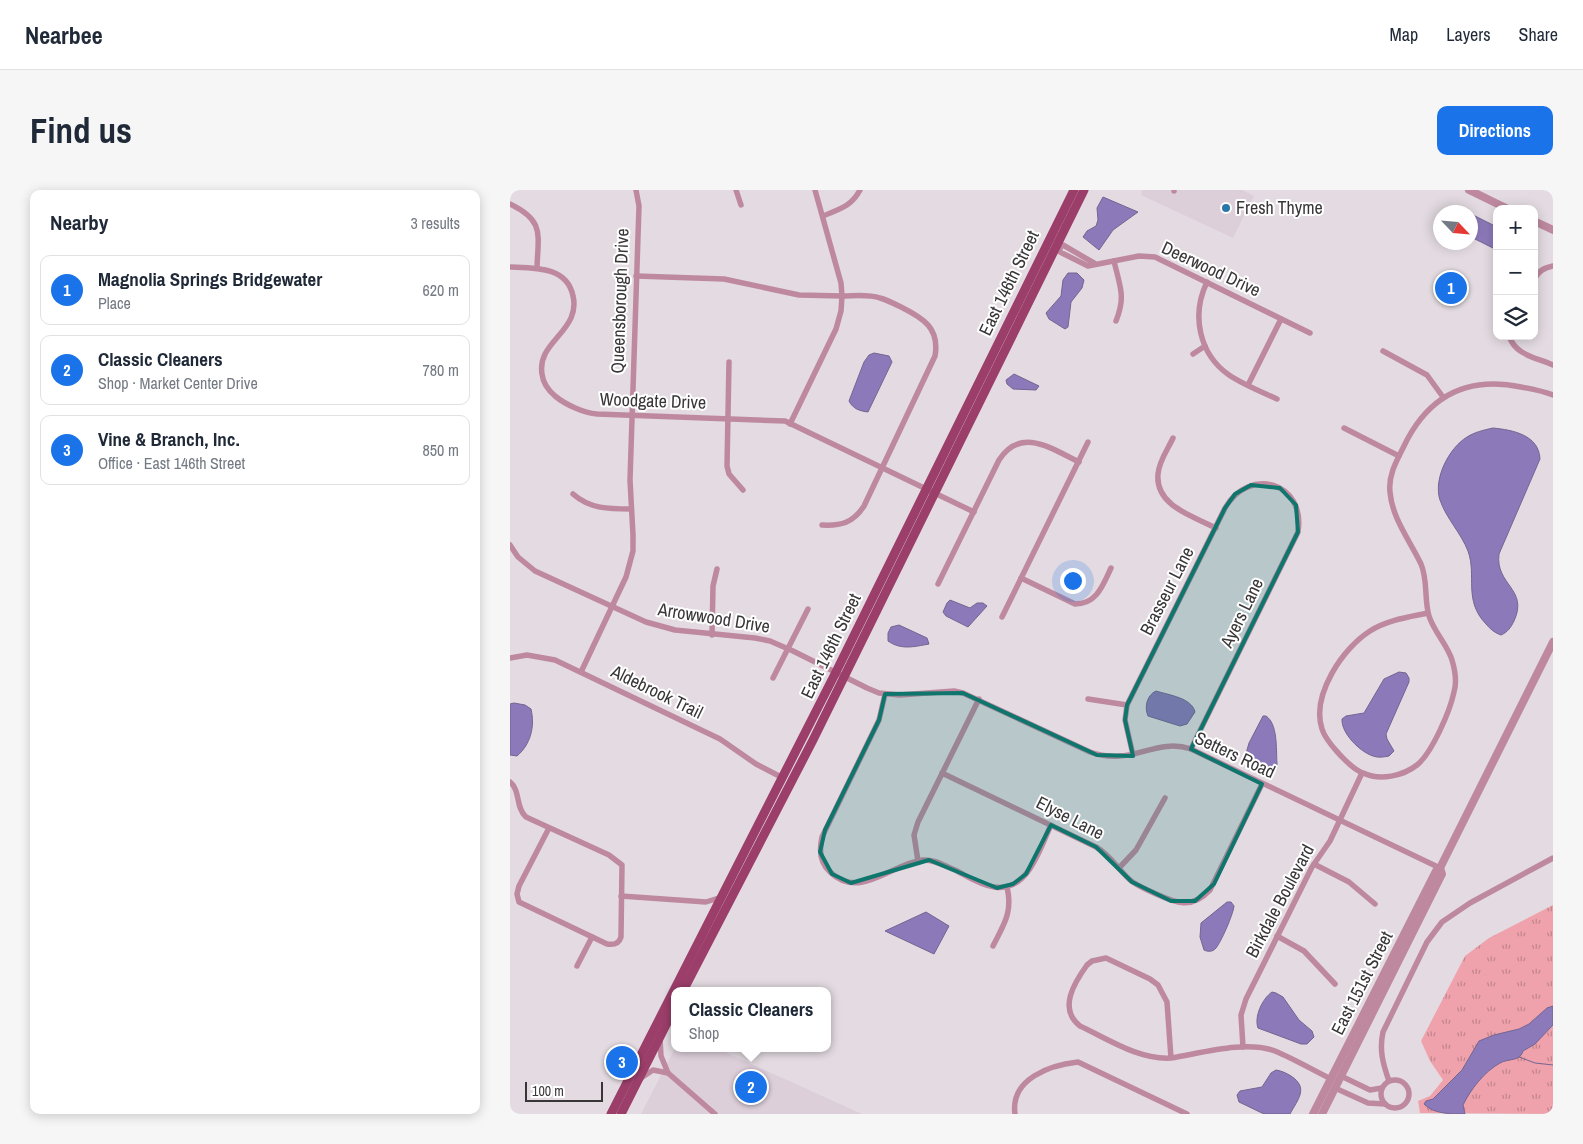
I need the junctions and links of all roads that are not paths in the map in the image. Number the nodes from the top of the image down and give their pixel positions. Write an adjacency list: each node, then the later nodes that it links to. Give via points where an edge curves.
1 (636, 190): 20 (street, Queensborough Drive, via 639,206)
2 (736, 190): 9 (street)
3 (815, 190): 11 (street)
4 (860, 190): 11 (street, via 845,208)
5 (1074, 190): 14 (main road, East 146th Street)
6 (1084, 190): 14 (main road, East 146th Street)
7 (1469, 190): 10 (street)
8 (510, 204): 18 (street, via 528,214 537,226)
9 (741, 205)
10 (1500, 205)
11 (823, 216): 22 (street)
12 (1538, 223): 13 (street)
13 (1553, 230)
14 (1055, 245): 15 (street, Deerwood Drive, via 1064,245 1094,263); 46 (main road, East 146th Street)
15 (1114, 261): 21 (street, Deerwood Drive, via 1152,256); 24 (street, via 1122,298)
16 (1553, 266): 19 (street)
17 (510, 267): 18 (street, Woodgate Drive)
18 (537, 268): 36 (street, Woodgate Drive, via 561,276 571,288 574,300 571,319 542,358 547,388 558,398 589,412)
19 (1538, 274)
20 (636, 276): 22 (street, via 724,279 799,295); 36 (street, Queensborough Drive)
21 (1207, 282): 23 (street, Deerwood Drive); 27 (street, via 1199,310)
22 (842, 296): 38 (street, via 836,329); 44 (street, via 882,298 920,317 935,337 935,356)
23 (1280, 319): 25 (street, Deerwood Drive); 32 (street)
24 (1116, 321)
25 (1310, 333)
26 (1511, 340): 31 (street, via 1523,354)
27 (1205, 346): 29 (street); 32 (street, via 1220,367)
28 (1383, 351): 34 (street, via 1427,375)
29 (1192, 354)
30 (729, 362): 37 (street)
31 (1553, 365)
32 (1248, 385): 35 (street)
33 (1553, 395): 34 (street, via 1493,383 1466,387)
34 (1443, 397): 42 (street, via 1418,422)
35 (1278, 399)
36 (632, 416): 37 (street, Woodgate Drive); 49 (street, Queensborough Drive)
37 (728, 419): 38 (street, Woodgate Drive, via 778,420); 45 (street, via 727,466 729,474)
38 (790, 424): 44 (street, Woodgate Drive)
39 (1344, 428): 42 (street)
40 (1173, 438): 52 (street, via 1158,474 1162,493 1175,508)
41 (1088, 442): 43 (street)
42 (1399, 456): 60 (street, via 1391,478 1392,506 1423,570)
43 (1079, 462): 50 (street, via 1040,443 1015,445 999,460); 56 (street)
44 (882, 467): 46 (street, Woodgate Drive); 51 (street, via 856,517 842,525)
45 (742, 490)
46 (930, 491): 50 (street, Woodgate Drive); 67 (main road, East 146th Street)
47 (1284, 491): 52 (street, Brasseur Lane, via 1260,484 1242,489 1230,500); 73 (street, Ayers Lane, via 1298,511 1298,532)
48 (574, 494): 49 (street, via 593,506)
49 (631, 509): 58 (street, Queensborough Drive, via 632,556)
50 (974, 512): 57 (street)
51 (822, 525)
52 (1216, 528): 72 (street, Brasseur Lane)
53 (510, 545): 58 (street, Arrowwood Drive, via 535,571)
54 (1111, 568): 56 (street, via 1097,595 1081,604)
55 (717, 569): 62 (street, via 713,586)
56 (1021, 578): 61 (street)
57 (938, 584)
58 (612, 607): 62 (street, Arrowwood Drive, via 656,625); 66 (street, Queensborough Drive)
59 (808, 609): 64 (street)
60 (1428, 613): 76 (street, via 1453,665 1455,683 1449,709 1422,761 1403,773 1387,777); 76 (street, via 1380,625 1360,637 1340,659 1322,696 1320,720 1324,735 1343,758)
61 (1002, 617)
62 (712, 635): 64 (street, Arrowwood Drive, via 755,638)
63 (1553, 642): 88 (street, East 151st Street)
64 (788, 648): 67 (street, Arrowwood Drive); 68 (street)
65 (510, 658): 66 (street, Aldebrook Trail, via 538,656)
66 (581, 672): 77 (street, Aldebrook Trail, via 720,739)
67 (840, 674): 69 (street, Setters Road, via 872,691); 77 (main road, East 146th Street); 101 (main road, East 146th Street, via 739,885)
68 (774, 678)
69 (885, 694): 70 (street, Setters Road, via 954,692); 85 (street, via 879,720 822,837 821,859 828,870 841,880 856,883)
70 (979, 699): 74 (street, Setters Road, via 1097,755); 75 (street)
71 (1088, 699): 72 (street)
72 (1126, 705): 74 (street, Brasseur Lane, via 1125,720)
73 (1191, 749): 74 (street, Setters Road, via 1172,745); 79 (street, Setters Road)
74 (1133, 755)
75 (942, 773): 82 (street, Elyse Lane); 85 (street, via 915,829)
76 (1362, 773): 81 (street, Birkdale Boulevard)
77 (783, 778): 91 (main road, East 146th Street)
78 (510, 782): 83 (street, via 517,790 522,814)
79 (1262, 784): 81 (street, Setters Road); 87 (street, Elyse Lane, via 1214,884 1195,901 1171,901 1138,885)
80 (1165, 798): 87 (street, via 1136,850)
81 (1340, 821): 86 (street, Birkdale Boulevard); 88 (street, Setters Road)
82 (1050, 825): 87 (street, Elyse Lane, via 1100,849); 89 (street, via 1026,874)
83 (549, 828): 90 (street, via 619,862 622,866); 96 (street, via 519,886 520,902)
84 (1553, 858): 111 (street, via 1454,912 1436,928 1383,1032 1382,1056)
85 (918, 861): 89 (street, via 934,861 992,887)
86 (1314, 864): 93 (street, via 1349,882); 95 (street, Birkdale Boulevard)
87 (1119, 868)
88 (1440, 868): 108 (street, East 151st Street, via 1442,874); 109 (street, East 151st Street)
89 (1007, 886): 97 (street, via 1009,911)
90 (621, 896): 92 (street); 96 (street, via 620,941 612,945)
91 (722, 897): 92 (street); 94 (main road, East 146th Street)
92 (706, 902): 94 (street)
93 (1375, 904)
94 (715, 911): 100 (main road, East 146th Street)
95 (1277, 936): 99 (street, via 1304,951); 105 (street, Birkdale Boulevard, via 1242,1007)
96 (592, 937): 98 (street)
97 (993, 946)
98 (577, 966)
99 (1335, 984)
100 (676, 987)
101 (685, 987)
102 (671, 997): 116 (main road, East 146th Street)
103 (671, 1015): 104 (main road)
104 (660, 1037): 107 (street, via 661,1056); 110 (main road)
105 (1243, 1047): 106 (street); 109 (street, via 1275,1051)
106 (1172, 1058): 106 (street, via 1152,1058 1137,1053 1073,1021 1068,1001 1087,965 1106,958 1158,984 1168,1002)
107 (668, 1073): 110 (street, via 654,1070); 118 (street)
108 (1341, 1076): 112 (street, East 151st Street); 113 (street, via 1370,1090)
109 (1331, 1079): 121 (street, East 151st Street)
110 (639, 1080): 117 (main road)
111 (1390, 1081): 113 (street); 115 (street, via 1398,1080 1409,1089 1409,1098)
112 (1335, 1088): 114 (street, via 1368,1103); 122 (street, East 151st Street)
113 (1382, 1088): 114 (street)
114 (1385, 1104): 115 (street)
115 (1402, 1111)
116 (611, 1114)
117 (621, 1114)
118 (715, 1114)
119 (1015, 1114): 120 (street, via 1016,1097 1031,1077 1066,1063 1078,1062)
120 (1187, 1114)
121 (1313, 1114)
122 (1322, 1114)

